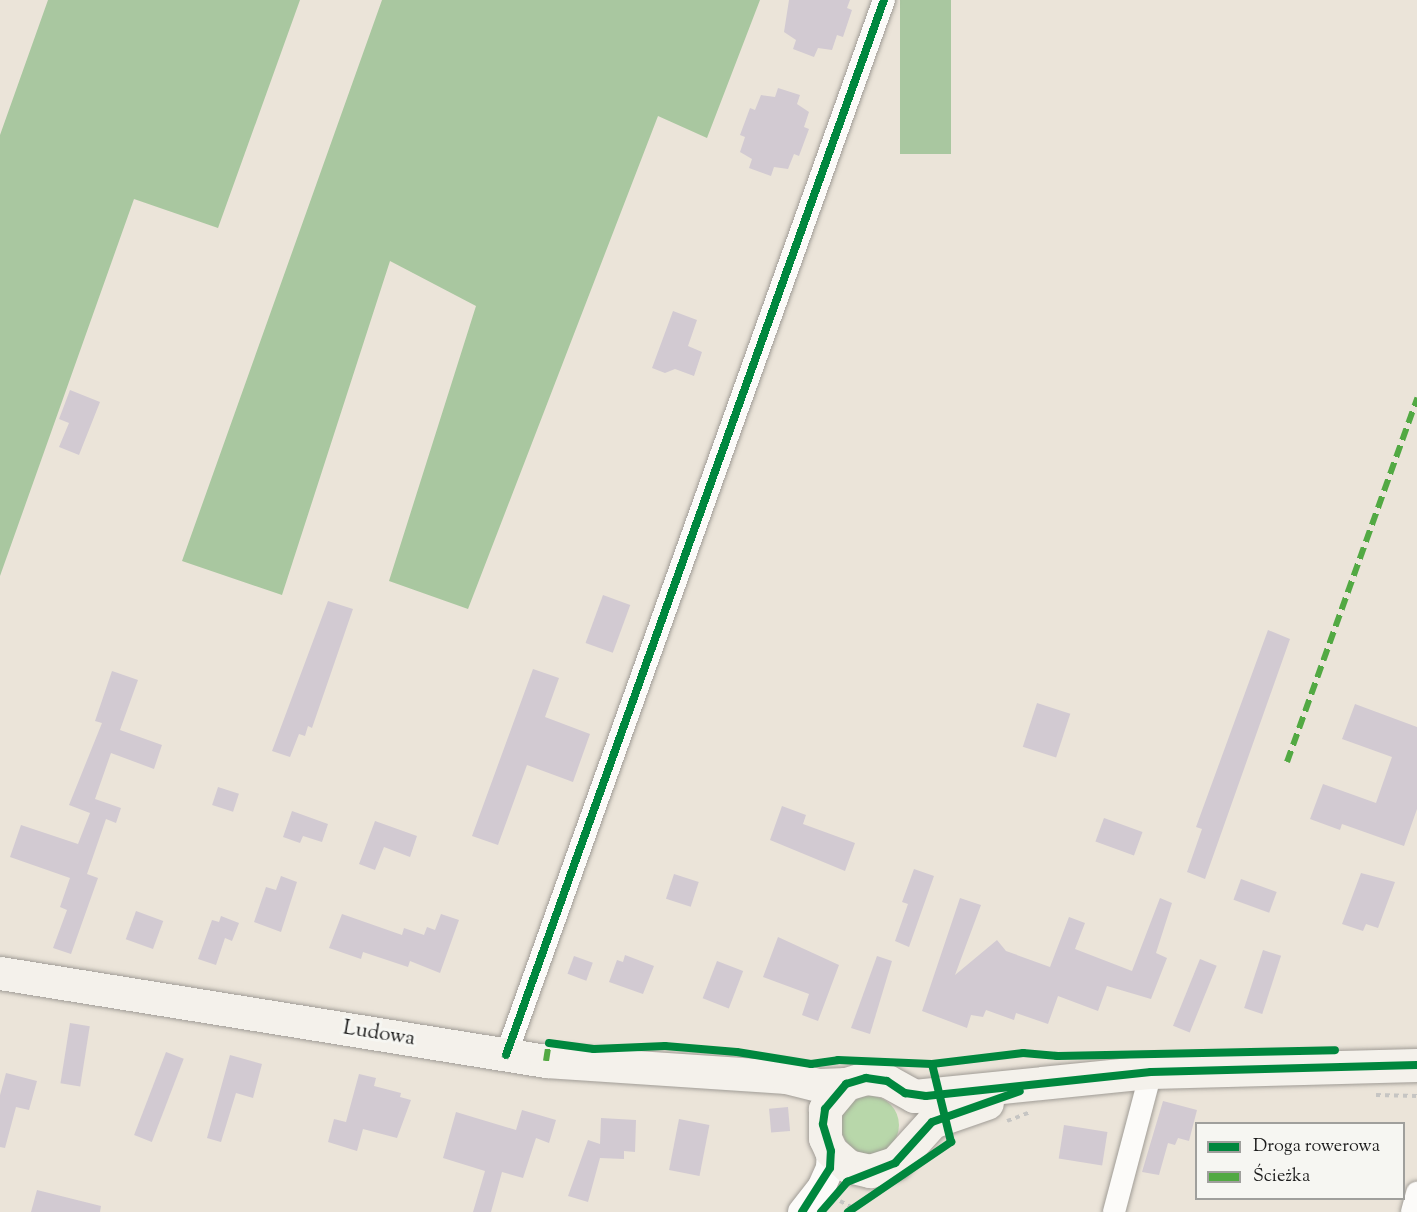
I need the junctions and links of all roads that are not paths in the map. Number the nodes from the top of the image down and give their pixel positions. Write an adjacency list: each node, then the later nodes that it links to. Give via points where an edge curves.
1 (884, 0): 3 (street)
2 (0, 973): 3 (main road, Ludowa)
3 (506, 1055): 6 (main road, Ludowa)
4 (1417, 1065): 5 (main road, Ludowa)
5 (1151, 1072): 7 (main road, Ludowa); 16 (street)
6 (759, 1077): 8 (main road, Ludowa); 10 (main road, Ludowa, via 798,1097)
7 (1051, 1080): 9 (main road, Ludowa, via 926,1096); 11 (main road, Ludowa, via 932,1122)
8 (846, 1084): 9 (main road, Ludowa, via 866,1078 887,1081); 10 (main road, via 833,1094)
9 (905, 1094): 11 (main road, via 916,1117)
10 (827, 1138): 12 (main road, Ludowa, via 848,1166); 14 (street, via 830,1168)
11 (912, 1142): 12 (main road, Ludowa, via 896,1163)
12 (870, 1171): 15 (street, via 847,1182)
13 (1417, 1193): 17 (street)
14 (802, 1212)
15 (821, 1212)
16 (1114, 1212)
17 (1412, 1212)

